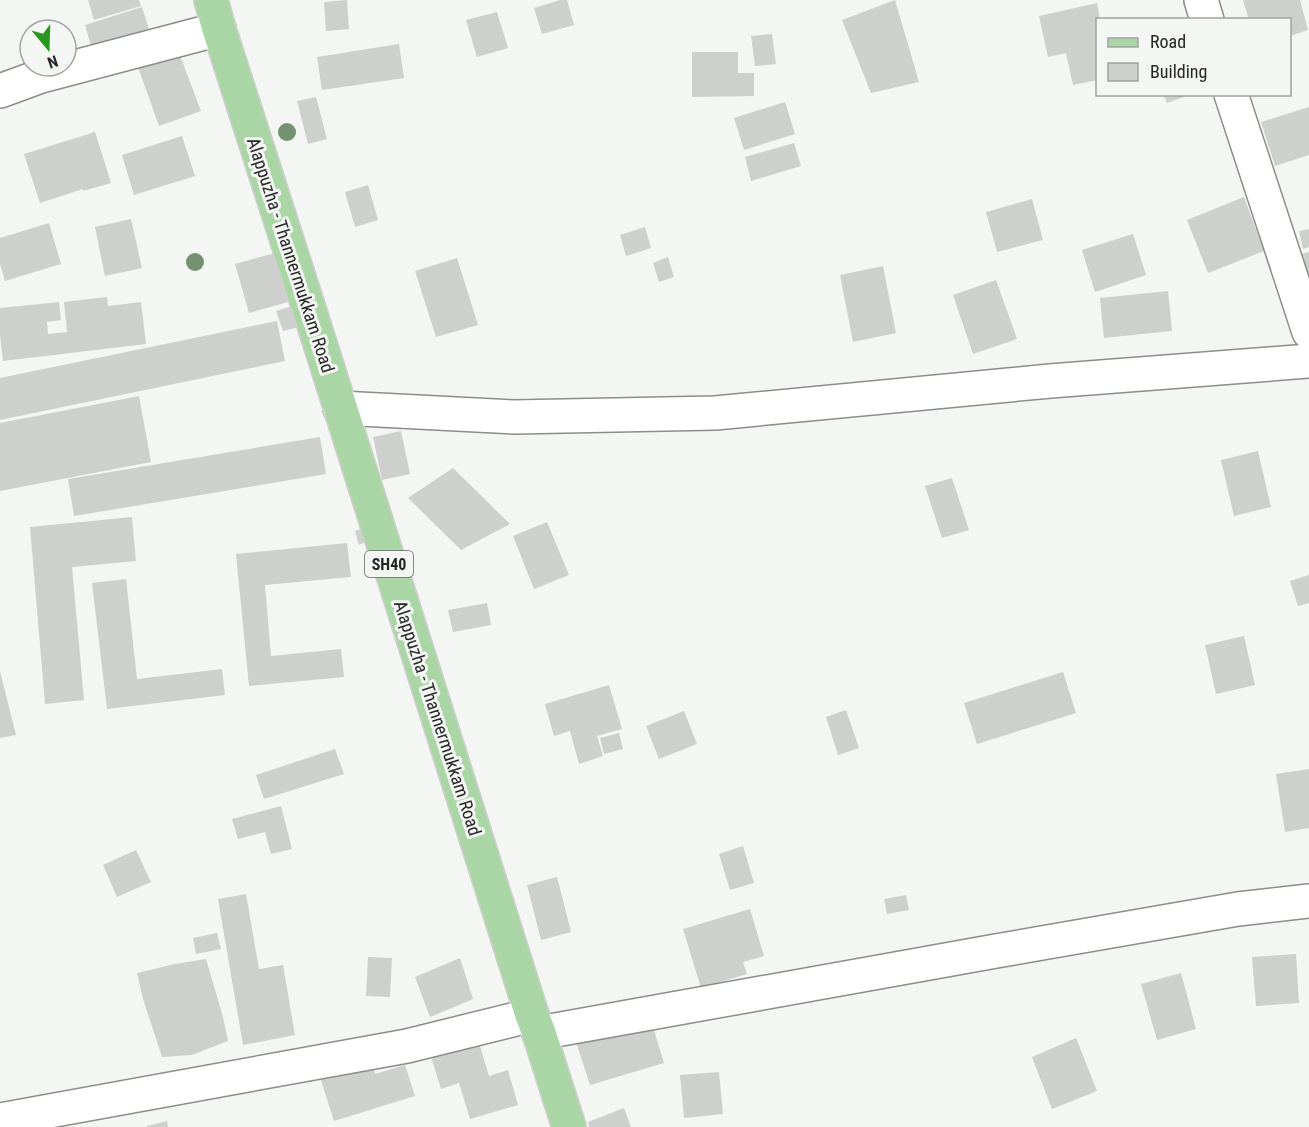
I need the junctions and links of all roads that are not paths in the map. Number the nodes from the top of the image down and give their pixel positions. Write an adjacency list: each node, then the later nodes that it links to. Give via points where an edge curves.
1 (1201, 0): 3 (street)
2 (215, 14): 4 (street); 8 (main road, Alappuzha - Thannermukkam Road / SH40)
3 (1206, 18)
4 (0, 91)
5 (1232, 96): 6 (street)
6 (1309, 332)
7 (1309, 361): 8 (street, via 715,413 514,417)
8 (340, 408): 10 (main road, Alappuzha - Thannermukkam Road / SH40)
9 (1309, 901): 10 (street, via 1238,909)
10 (536, 1024): 11 (street); 12 (main road, Alappuzha - Thannermukkam Road / SH40)
11 (0, 1120)
12 (569, 1127)

